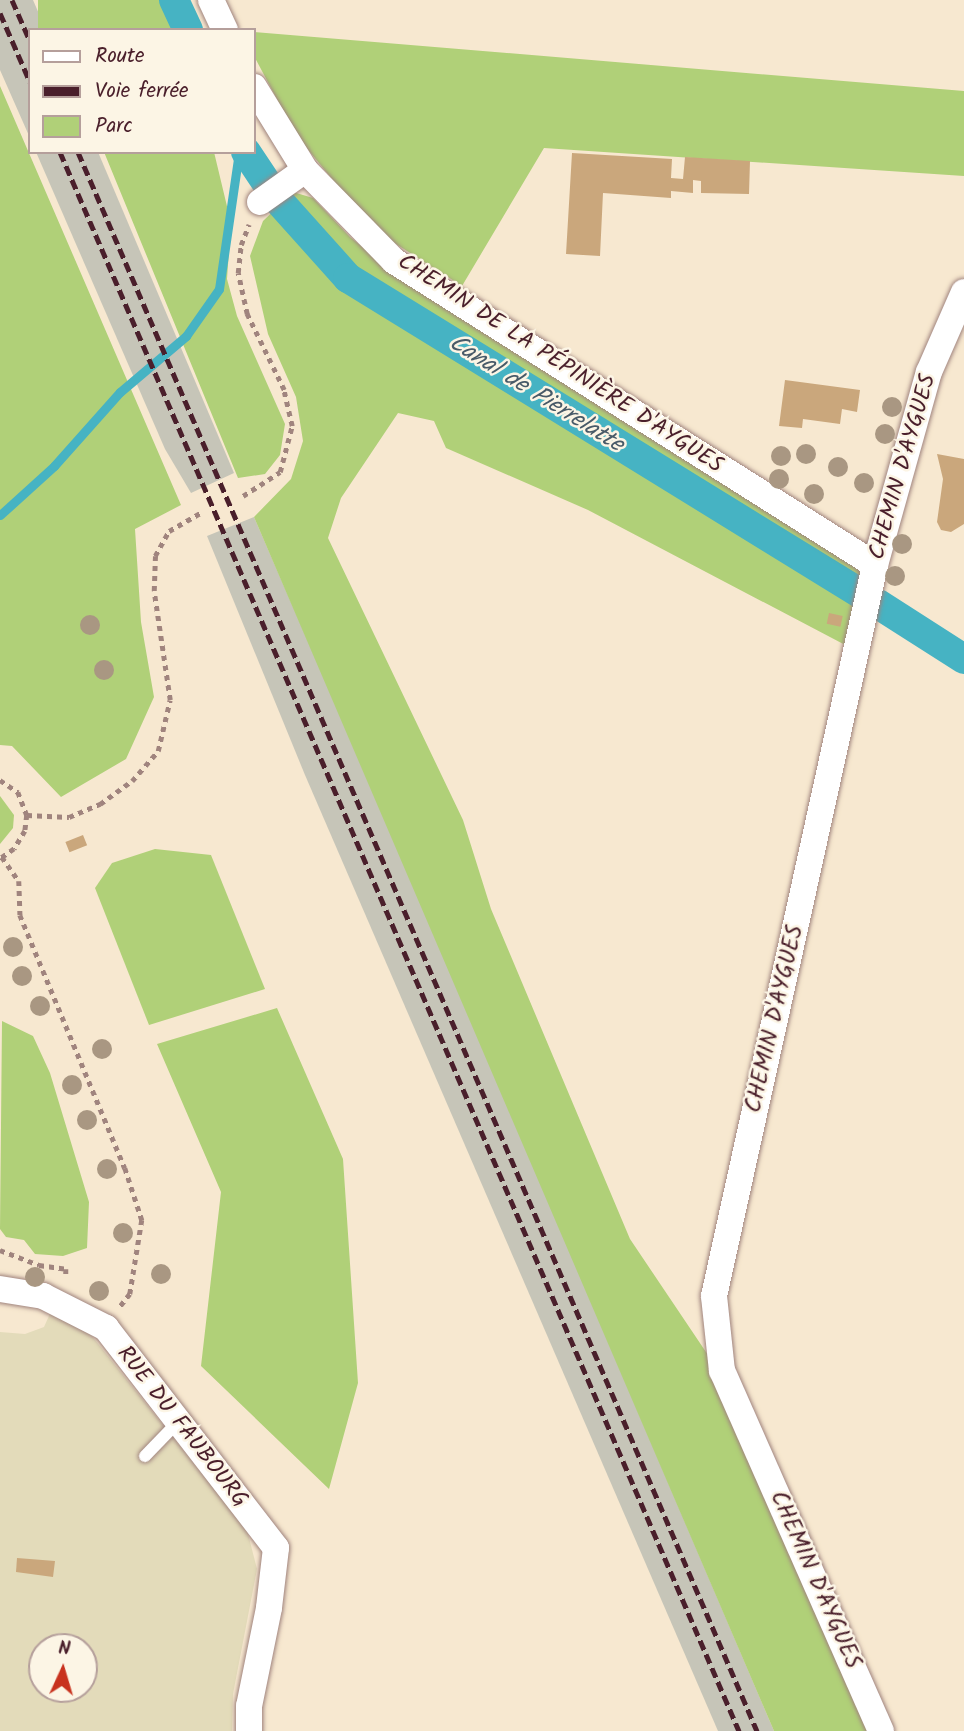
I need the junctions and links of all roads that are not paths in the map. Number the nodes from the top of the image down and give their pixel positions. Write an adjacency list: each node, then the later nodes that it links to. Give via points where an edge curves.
1 (211, 0): 2 (street)
2 (224, 28)
3 (256, 91): 4 (street, CHEMIN DE LA PÉPINIÈRE D'AYGUES)
4 (297, 174): 5 (street); 7 (street, CHEMIN DE LA PÉPINIÈRE D'AYGUES, via 394,261)
5 (260, 202)
6 (964, 292): 7 (street, CHEMIN D'AYGUES, via 929,372)
7 (875, 565): 12 (street, CHEMIN D'AYGUES, via 722,1252 713,1315 717,1354 730,1392)
8 (0, 1289): 9 (street, RUE DU FAUBOURG, via 43,1296 106,1328)
9 (178, 1422): 10 (lane); 11 (street, RUE DU FAUBOURG, via 276,1548 270,1608 249,1706)
10 (145, 1456)
11 (249, 1731)
12 (881, 1731)

